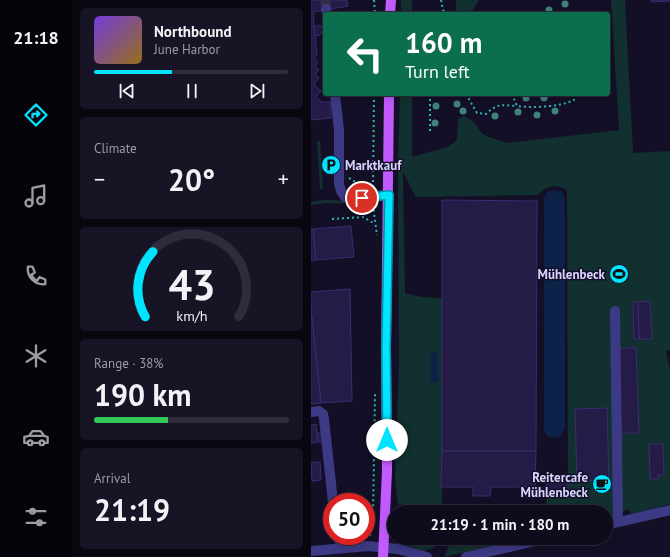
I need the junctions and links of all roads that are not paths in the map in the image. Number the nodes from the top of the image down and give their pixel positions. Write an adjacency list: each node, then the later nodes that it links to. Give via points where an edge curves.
1 (391, 0): 2 (main road)
2 (391, 12)
3 (335, 96): 5 (street, via 341,191 345,197)
4 (389, 96): 5 (main road)
5 (389, 195): 16 (main road)
6 (615, 311): 10 (street)
7 (311, 412): 8 (street, via 319,411 323,414)
8 (332, 493)
9 (670, 510): 10 (street)
10 (618, 522): 11 (street)
11 (613, 523)
12 (340, 545): 14 (street)
13 (521, 545): 17 (street)
14 (341, 548): 15 (street); 16 (street, via 368,546)
15 (311, 551)
16 (384, 552): 18 (street, via 398,549)
17 (479, 556): 19 (street)
18 (427, 557)
19 (467, 557)

